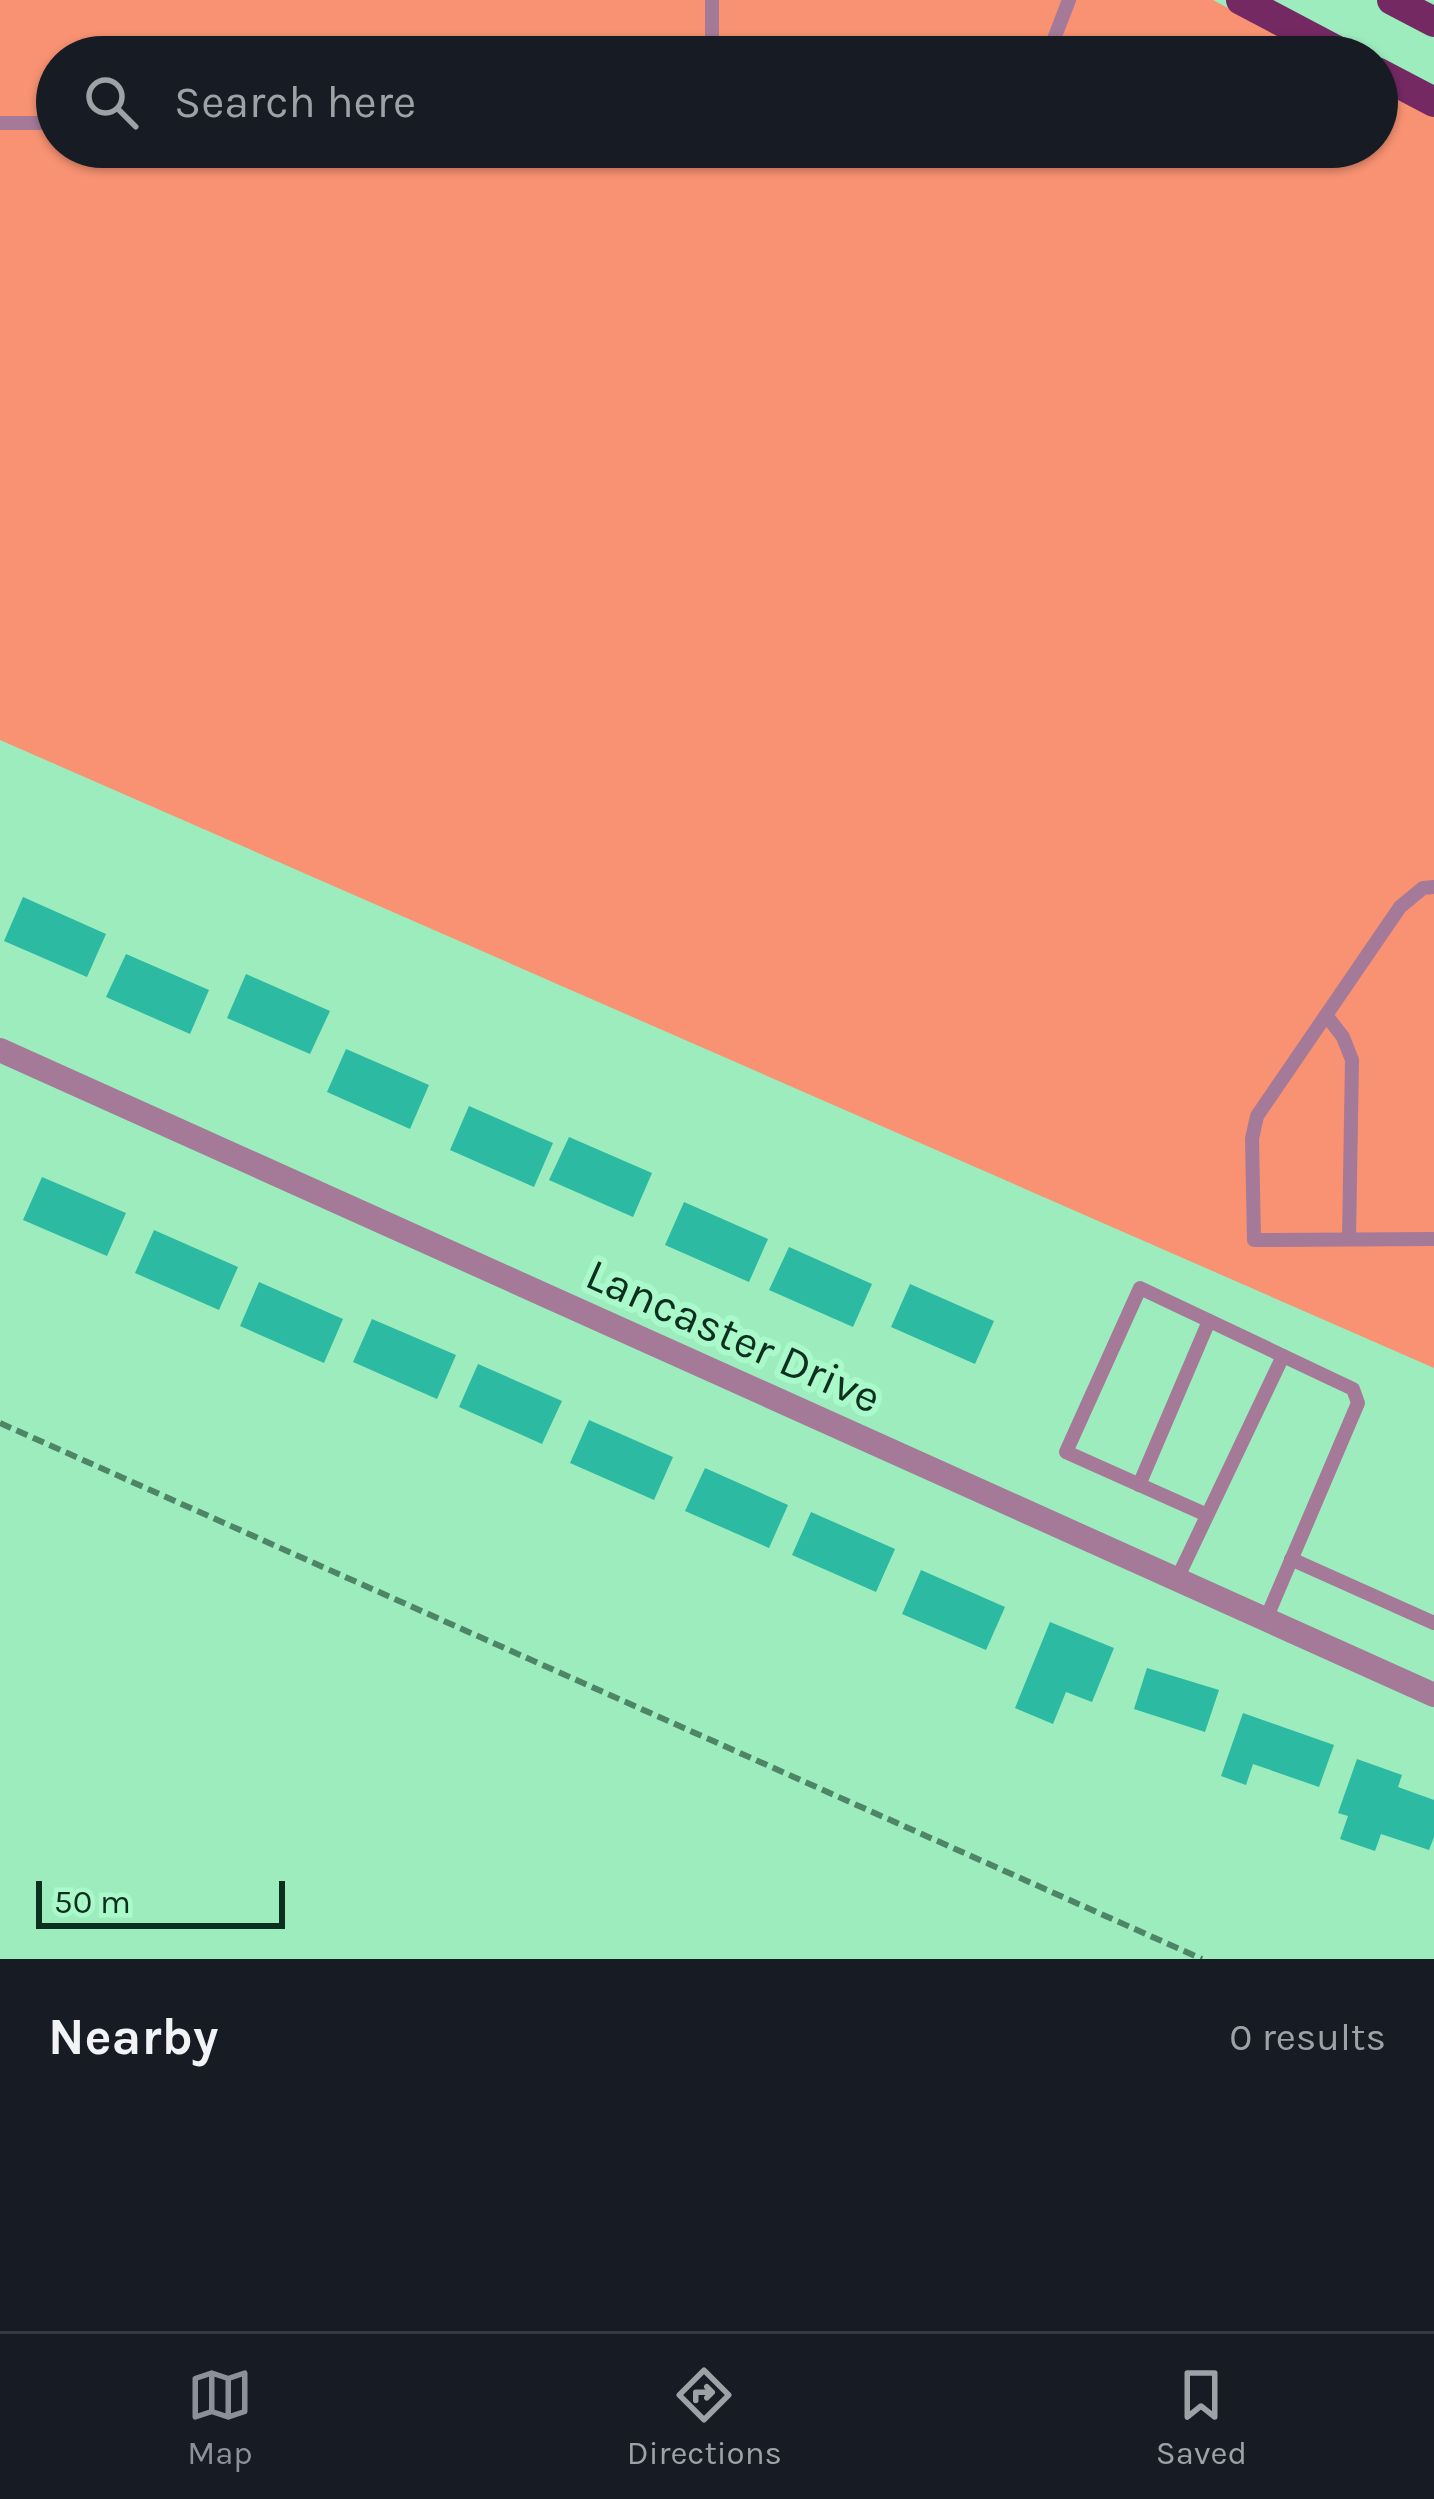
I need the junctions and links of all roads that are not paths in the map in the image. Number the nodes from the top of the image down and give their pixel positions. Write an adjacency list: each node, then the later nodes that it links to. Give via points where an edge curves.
1 (712, 0): 6 (lane)
2 (1069, 0): 7 (lane)
3 (1241, 0): 8 (main road)
4 (1392, 0): 5 (main road)
5 (1432, 20)
6 (712, 36)
7 (1055, 36)
8 (1309, 36)
9 (1398, 83): 10 (main road)
10 (1434, 102)
11 (0, 123): 12 (lane)
12 (36, 123)
13 (1434, 886): 14 (lane, via 1400,907)
14 (1326, 1016): 16 (lane, via 1352,1060); 16 (lane, via 1257,1116 1254,1240)
15 (0, 1050): 23 (street, Lancaster Drive)
16 (1349, 1239): 17 (lane)
17 (1434, 1239)
18 (1209, 1322): 19 (lane); 20 (lane); 20 (lane, via 1139,1288 1066,1452)
19 (1282, 1356): 21 (lane); 22 (lane, via 1353,1388 1358,1403)
20 (1139, 1485): 21 (lane)
21 (1207, 1515): 23 (lane)
22 (1291, 1558): 24 (lane); 25 (lane)
23 (1177, 1580): 24 (street, Lancaster Drive)
24 (1266, 1619): 26 (street, Lancaster Drive)
25 (1434, 1624)
26 (1434, 1695)

